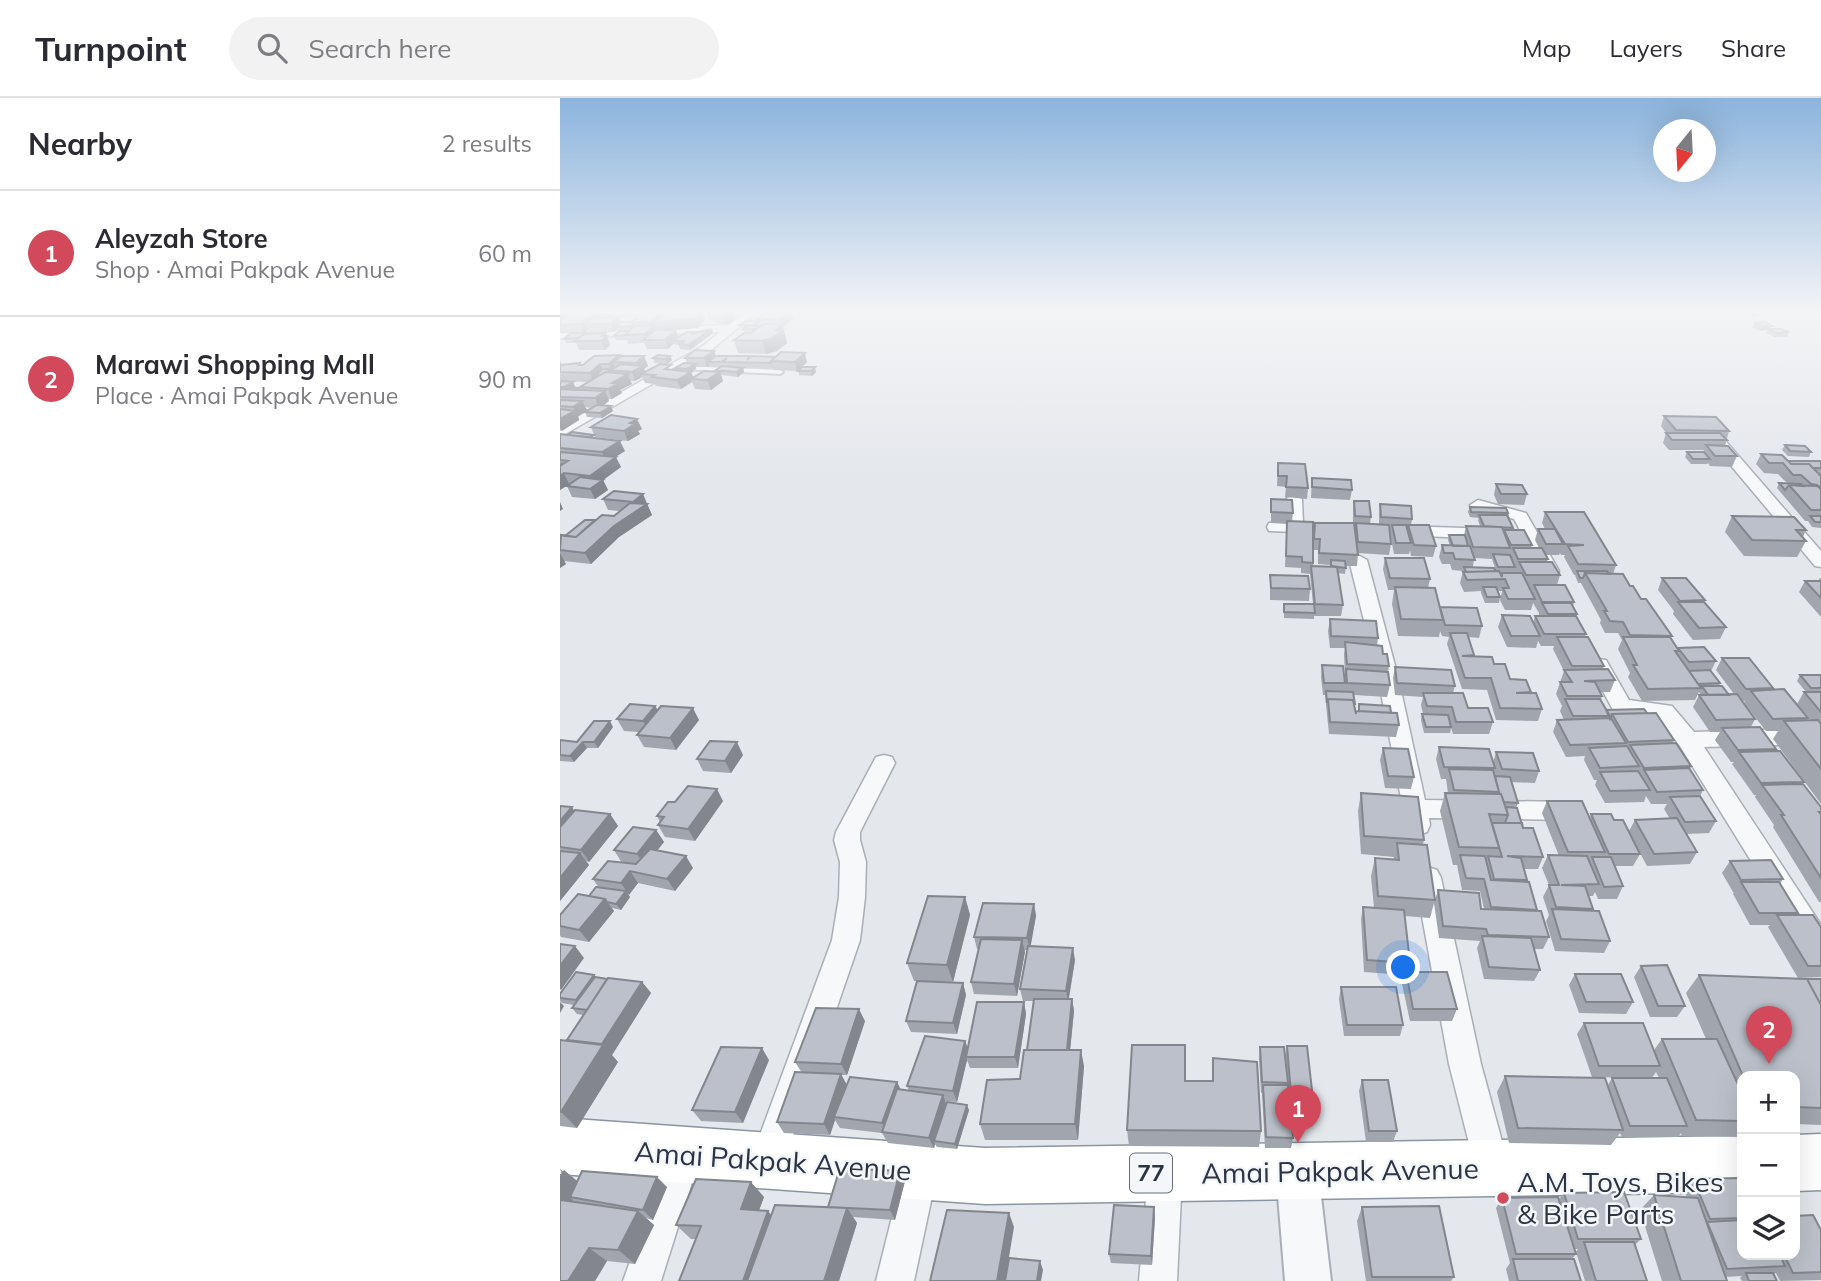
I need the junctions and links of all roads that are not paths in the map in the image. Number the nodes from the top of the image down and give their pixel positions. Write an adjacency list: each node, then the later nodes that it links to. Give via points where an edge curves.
1 (671, 368): 4 (street)
2 (714, 368): 3 (lane)
3 (780, 372)
4 (560, 433)
5 (1718, 441): 14 (street)
6 (1294, 499): 9 (street)
7 (1478, 505): 12 (street, via 1520,516)
8 (1275, 527): 9 (street)
9 (1296, 528): 10 (street)
10 (1364, 530)
11 (1392, 531): 12 (street)
12 (1529, 536): 15 (street)
13 (1358, 560): 20 (street)
14 (1821, 562)
15 (1556, 583)
16 (1593, 654): 18 (street, via 1621,705 1664,711)
17 (1821, 736): 18 (street)
18 (1688, 740): 22 (street)
19 (884, 763): 25 (street, via 848,832 853,862 846,940)
20 (1416, 809): 21 (street); 29 (street, via 1462,1052)
21 (1581, 811)
22 (1821, 949)
23 (560, 1146): 24 (highway, Amai Pakpak Avenue / 77)
24 (684, 1155): 25 (highway, Amai Pakpak Avenue / 77); 33 (street)
25 (768, 1161): 30 (highway, Amai Pakpak Avenue / 77)
26 (1821, 1162): 27 (highway)
27 (1800, 1163)
28 (1737, 1164): 29 (highway, Amai Pakpak Avenue / 77)
29 (1493, 1169): 31 (highway, Amai Pakpak Avenue / 77)
30 (921, 1171): 32 (highway, Amai Pakpak Avenue / 77, via 985,1176); 34 (street)
31 (1297, 1171): 32 (highway, Amai Pakpak Avenue / 77); 36 (street)
32 (1165, 1173): 35 (street)
33 (642, 1281)
34 (895, 1281)
35 (1158, 1281)
36 (1308, 1281)

